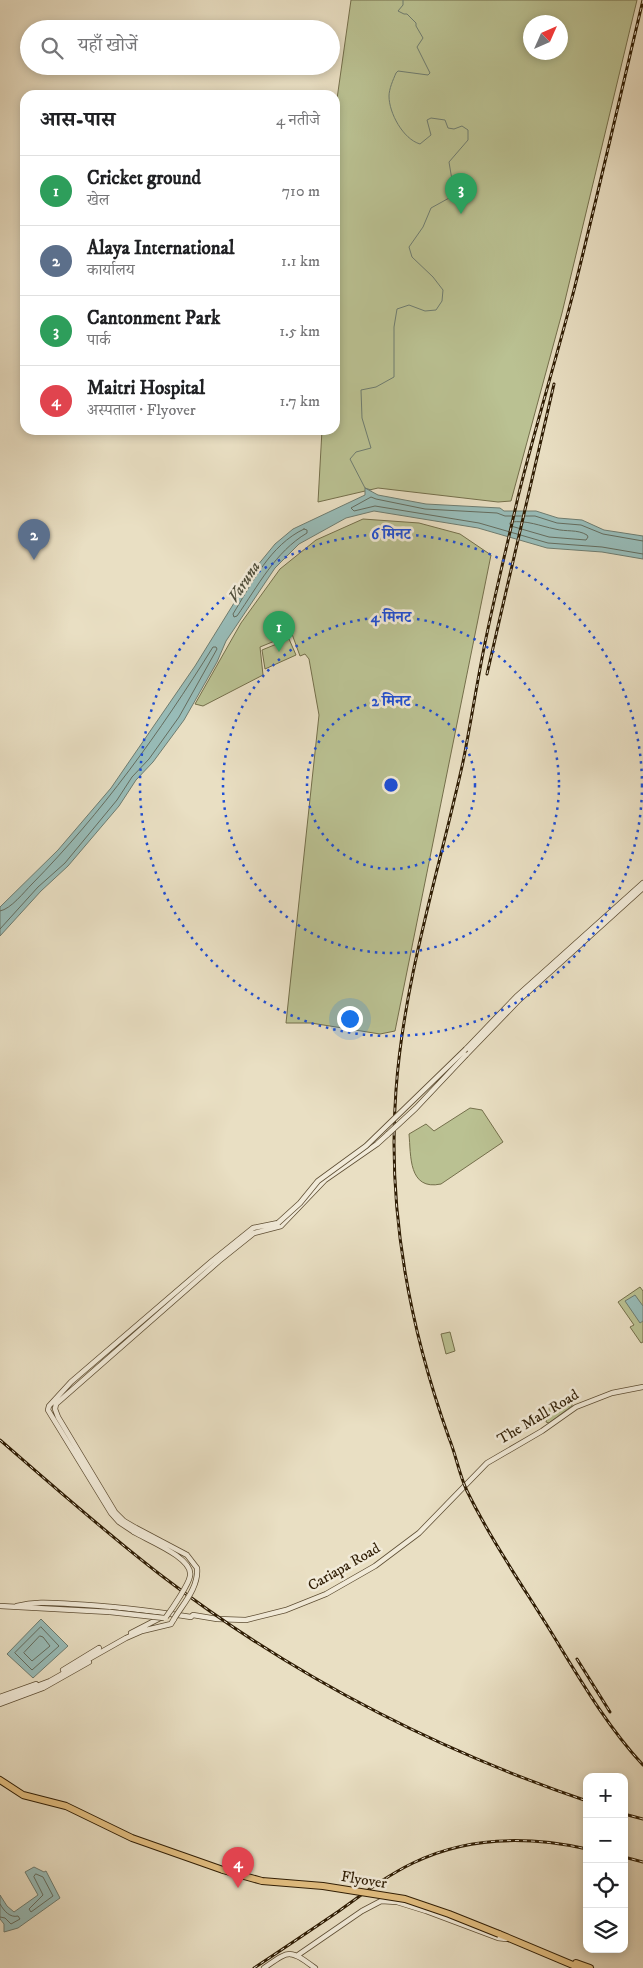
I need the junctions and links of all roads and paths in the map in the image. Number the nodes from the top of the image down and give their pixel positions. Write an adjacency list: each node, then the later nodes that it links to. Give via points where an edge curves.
1 (643, 883): 3 (street)
2 (643, 888): 3 (street)
3 (518, 999): 4 (street, bridge, via 366,1146 318,1181); 4 (street, bridge, via 416,1108 377,1144 325,1180)
4 (280, 1224): 7 (street, via 254,1233 219,1261 55,1405 58,1417 115,1512)
5 (643, 1387): 6 (street, The Mall Road, via 612,1393 576,1408)
6 (479, 1469): 10 (street, Cariapa Road, via 419,1533 375,1566 326,1594 246,1620)
7 (135, 1530): 10 (street, bridge, via 188,1564 189,1580); 11 (street, bridge, via 187,1555 197,1568 192,1591)
8 (0, 1606): 9 (street)
9 (18, 1606): 10 (street, bridge); 10 (street, via 30,1602 73,1604)
10 (166, 1616): 12 (street); 13 (street, via 108,1643 41,1683)
11 (171, 1624): 12 (street); 14 (street, via 113,1646 55,1683)
12 (144, 1630): 13 (street, via 32,1689)
13 (0, 1699)
14 (0, 1704)
15 (0, 1780): 17 (highway, via 23,1796 75,1810 120,1834)
16 (0, 1784): 17 (highway, via 26,1800 77,1815 139,1846)
17 (195, 1862): 18 (highway, Flyover, bridge, via 262,1881 324,1886 405,1899)
18 (509, 1938): 19 (highway, Flyover); 20 (street, via 498,1938 397,1902 381,1901)
19 (528, 1946): 23 (highway); 24 (highway)
20 (298, 1955): 21 (street, via 286,1954); 22 (street)
21 (264, 1968)
22 (315, 1968)
23 (580, 1968)
24 (590, 1968)

